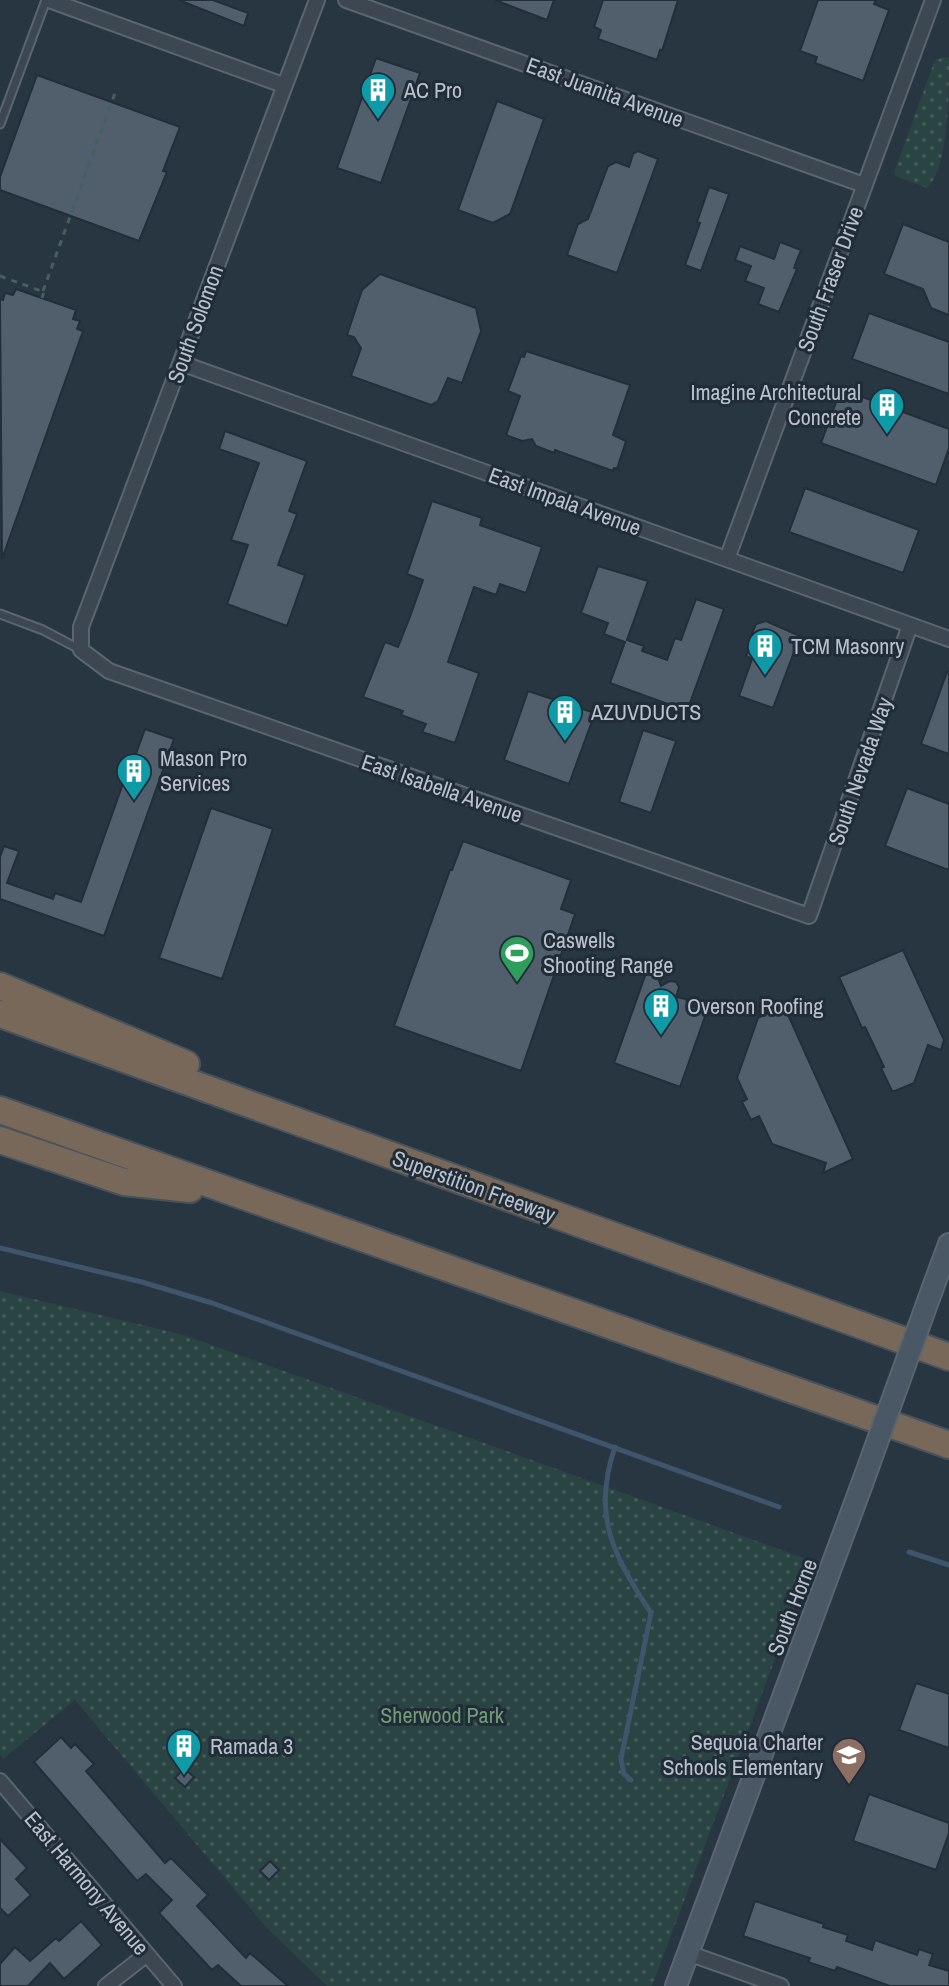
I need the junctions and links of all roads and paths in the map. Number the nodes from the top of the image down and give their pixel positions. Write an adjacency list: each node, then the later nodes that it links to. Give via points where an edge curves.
1 (47, 0): 5 (street); 7 (lane)
2 (317, 0): 5 (street, South Solomon)
3 (346, 0): 8 (street, East Juanita Avenue)
4 (933, 0): 8 (street, South Fraser Drive)
5 (283, 85): 12 (street, South Solomon)
6 (115, 93): 10 (path)
7 (0, 124)
8 (864, 185): 13 (street, South Fraser Drive)
9 (0, 276): 10 (path)
10 (43, 291): 11 (path)
11 (42, 298)
12 (181, 363): 13 (street, East Impala Avenue); 17 (street, South Solomon, via 81,627)
13 (727, 559): 15 (street, East Impala Avenue)
14 (0, 614): 17 (lane)
15 (910, 625): 16 (street, East Impala Avenue); 18 (street, South Nevada Way)
16 (949, 639)
17 (81, 650): 18 (street, East Isabella Avenue, via 109,671)
18 (809, 916)
19 (0, 986): 24 (highway)
20 (0, 1014): 24 (highway, Superstition Freeway)
21 (0, 1110): 23 (highway)
22 (0, 1140): 23 (highway, via 124,1182)
23 (234, 1194): 27 (highway)
24 (499, 1195): 26 (highway, Superstition Freeway)
25 (949, 1244): 29 (street, South Horne, bridge)
26 (949, 1357)
27 (949, 1445)
28 (0, 1781): 30 (street, East Harmony Avenue)
29 (688, 1953): 33 (street, South Horne); 34 (street)
30 (147, 1954): 31 (street); 32 (street, East Harmony Avenue)
31 (106, 1986)
32 (174, 1986)
33 (676, 1986)
34 (781, 1986)

